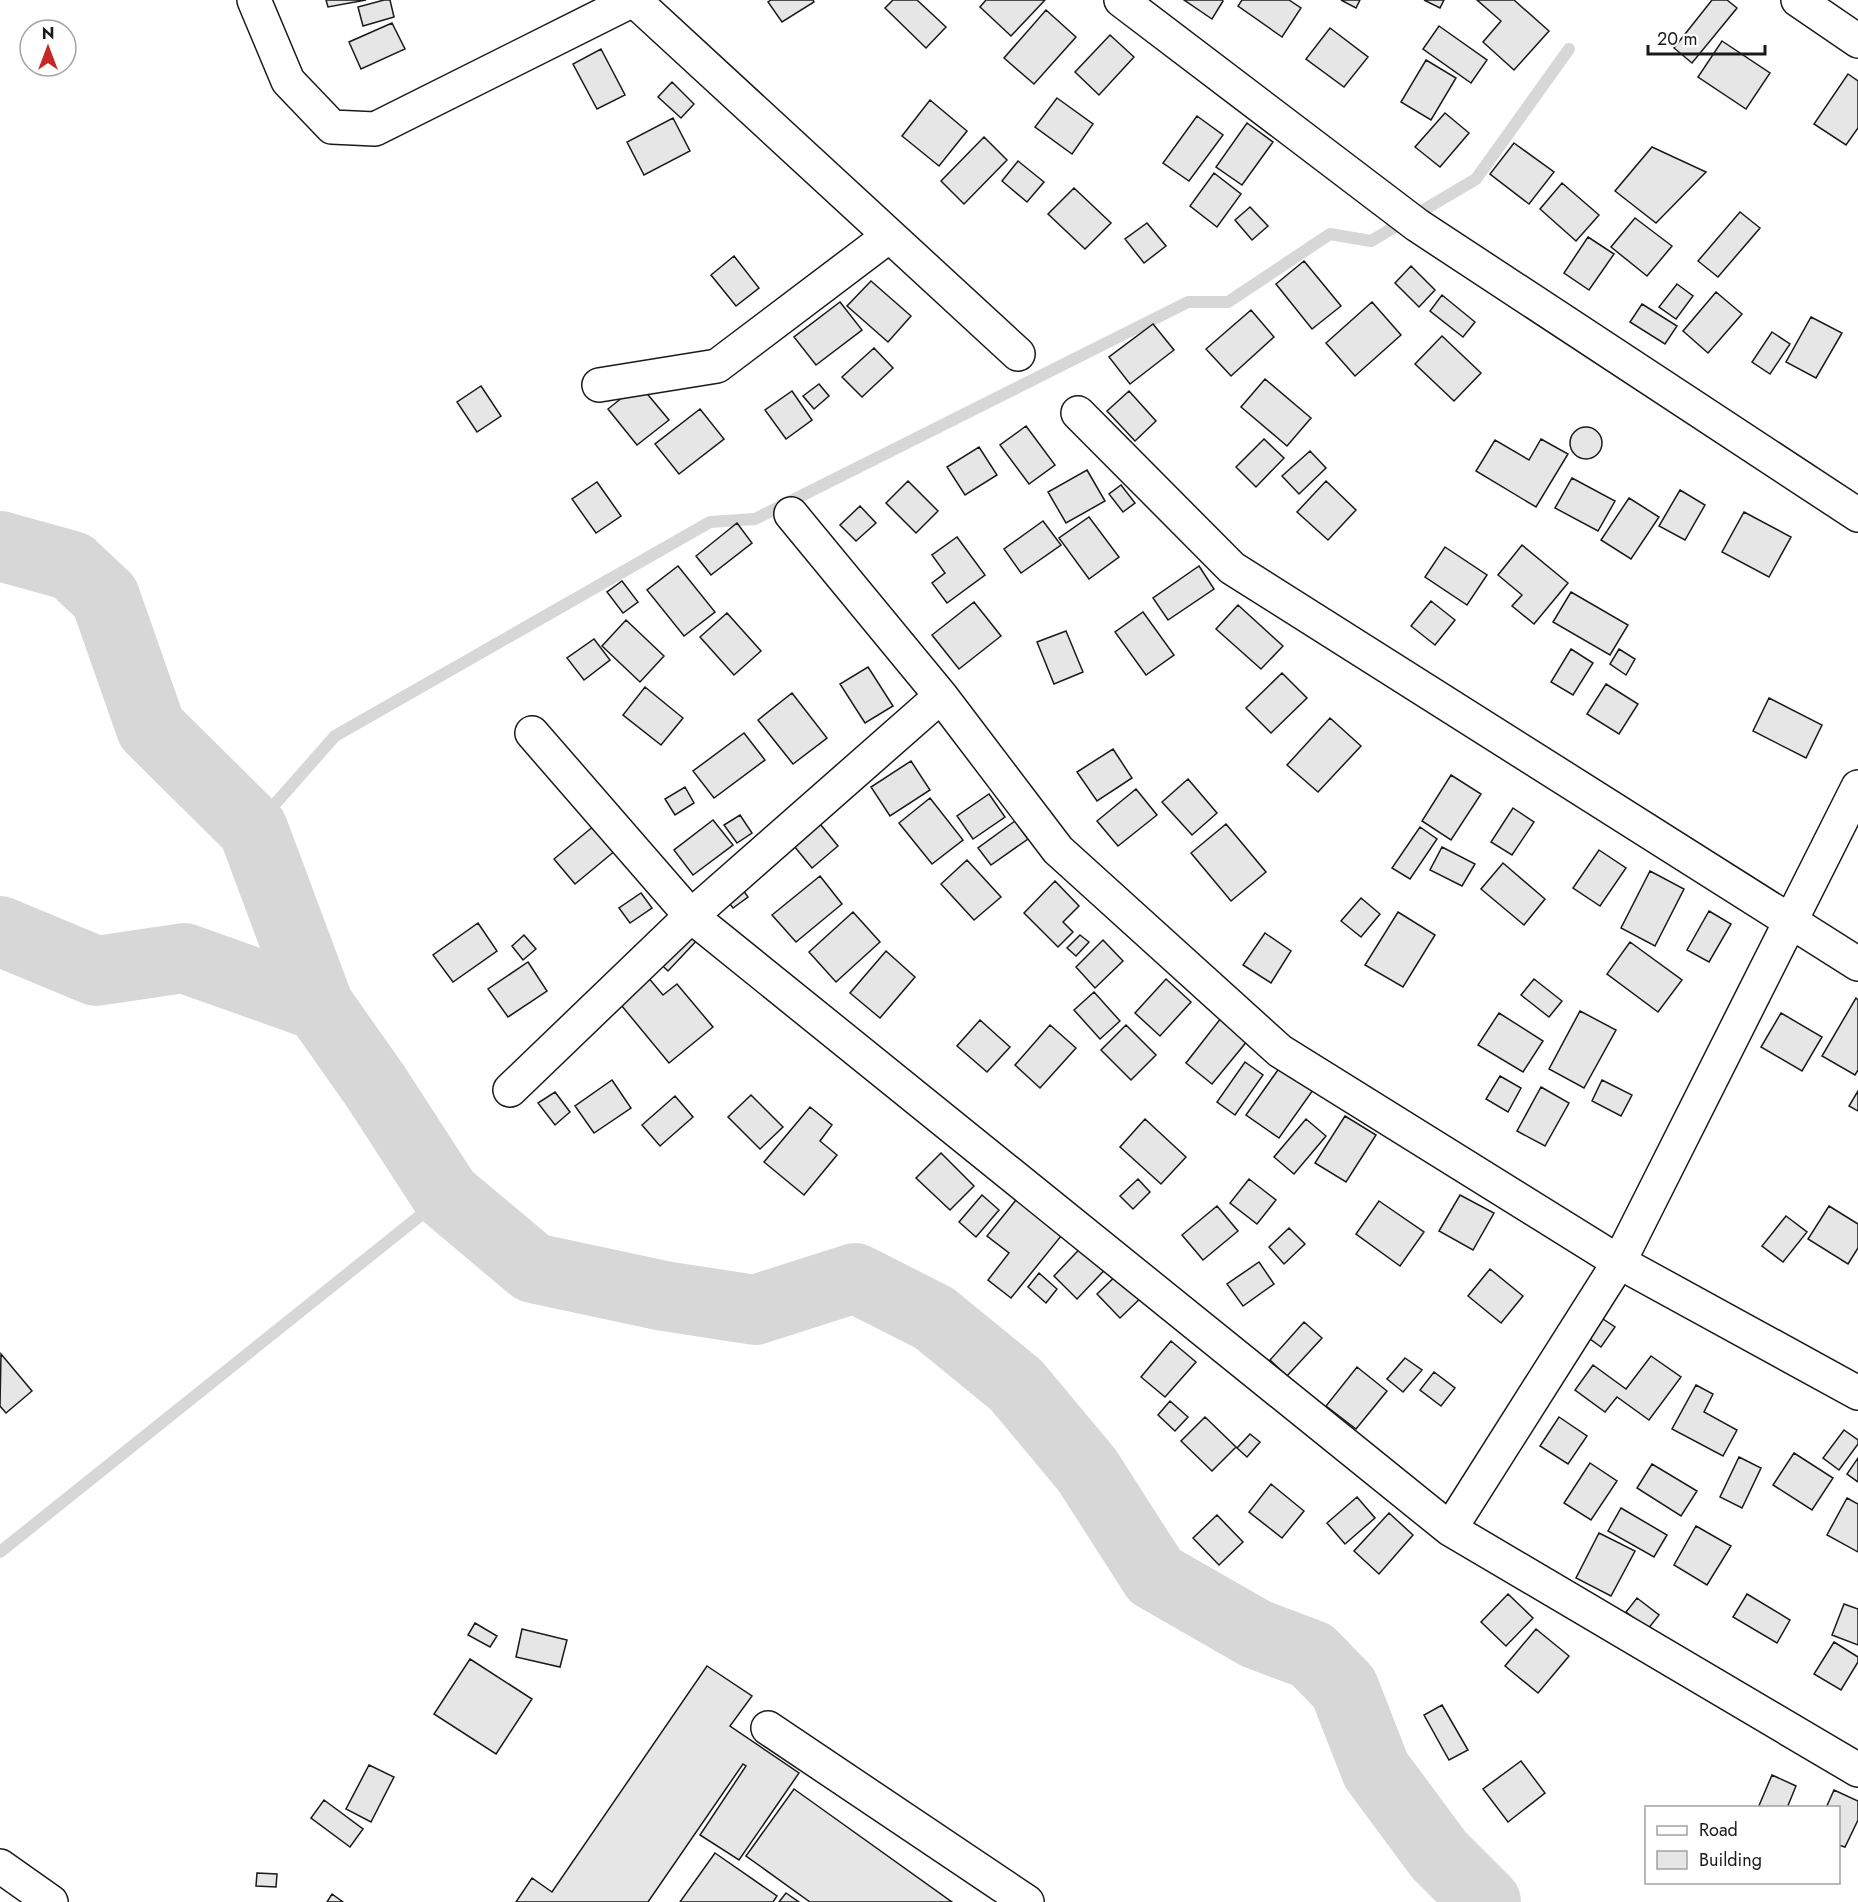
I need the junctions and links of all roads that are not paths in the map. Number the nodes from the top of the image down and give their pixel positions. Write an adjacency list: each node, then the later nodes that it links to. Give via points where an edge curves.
1 (254, 0): 2 (street, via 288,81 332,127 375,129)
2 (634, 0): 6 (street)
3 (1121, 0): 11 (street, via 1409,218)
4 (1798, 0): 5 (street)
5 (1858, 41)
6 (889, 236): 7 (street); 8 (street, via 717,366)
7 (1018, 354)
8 (599, 385)
9 (1078, 412): 16 (street, via 1232,568)
10 (791, 514): 12 (street)
11 (1858, 515)
12 (941, 696): 15 (street); 19 (street, via 1058,850 1280,1051)
13 (532, 733): 15 (street)
14 (1858, 787): 16 (street)
15 (691, 916): 18 (street); 21 (street)
16 (1791, 924): 17 (street); 19 (street)
17 (1858, 964)
18 (510, 1090)
19 (1619, 1262): 20 (street); 21 (street)
20 (1858, 1393)
21 (1450, 1529): 23 (street)
22 (768, 1728): 26 (street)
23 (1858, 1770)
24 (0, 1866): 25 (street)
25 (51, 1902)
26 (1027, 1902)

